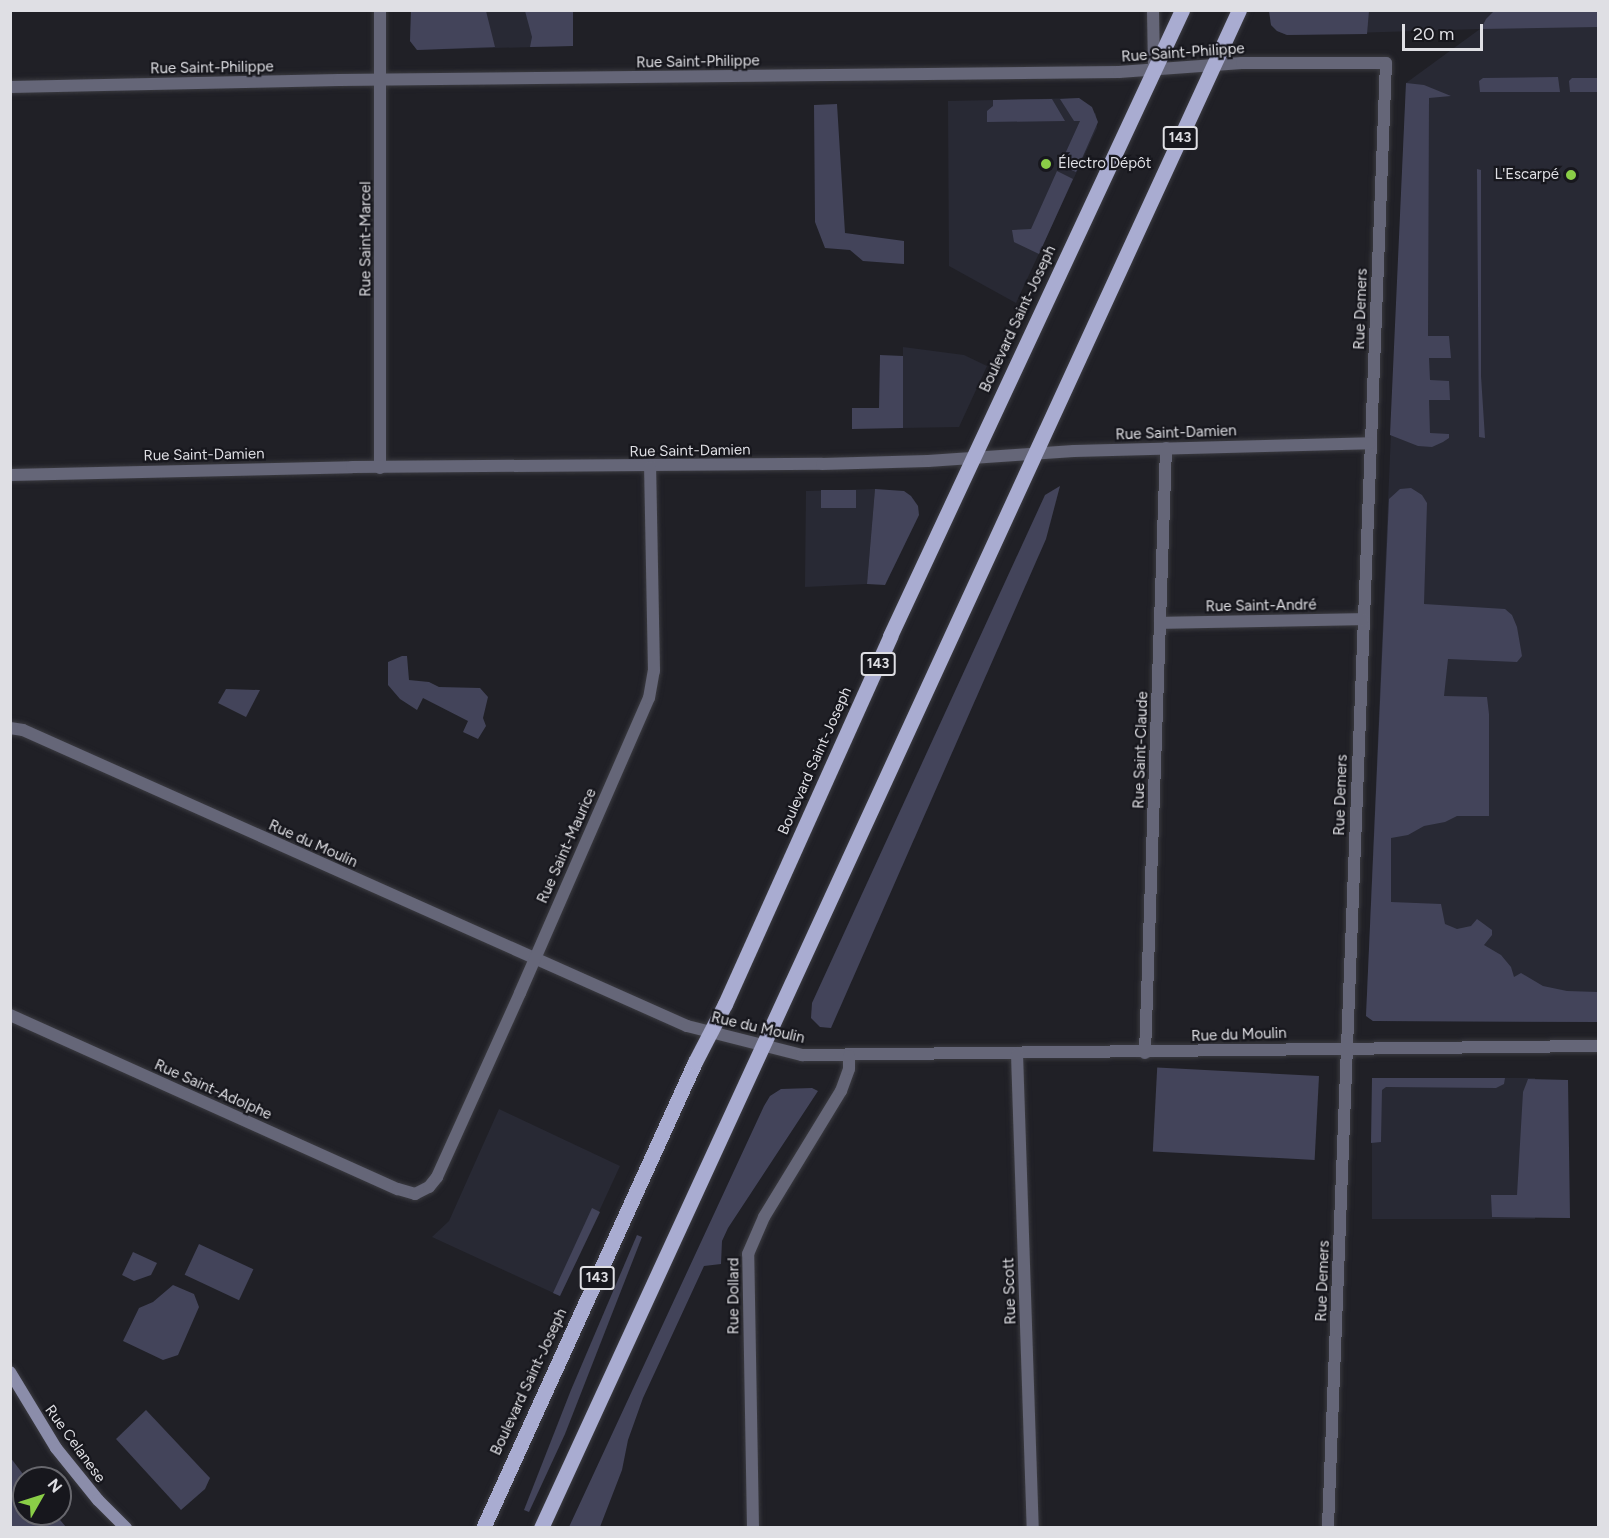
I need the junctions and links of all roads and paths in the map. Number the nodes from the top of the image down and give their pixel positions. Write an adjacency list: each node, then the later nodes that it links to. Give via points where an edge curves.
1 (380, 10): 8 (street, Rue Saint-Marcel)
2 (1153, 10): 7 (street)
3 (1182, 10): 7 (main road, Boulevard Saint-Joseph / 143)
4 (1239, 10): 6 (main road, 143)
5 (1386, 63): 6 (street, Rue Saint-Philippe); 10 (street, Rue Demers)
6 (1214, 65): 7 (street, Rue Saint-Philippe); 12 (main road, 143)
7 (1154, 70): 8 (street, Rue Saint-Philippe); 13 (main road, Boulevard Saint-Joseph / 143)
8 (381, 80): 9 (street, Rue Saint-Philippe); 15 (street, Rue Saint-Marcel)
9 (10, 87)
10 (1370, 444): 11 (street, Rue Saint-Damien); 17 (street, Rue Demers)
11 (1166, 448): 12 (street, Rue Saint-Damien); 18 (street, Rue Saint-Claude)
12 (1034, 454): 13 (street, Rue Saint-Damien); 23 (main road, 143)
13 (973, 459): 14 (street, Rue Saint-Damien); 22 (main road, Boulevard Saint-Joseph / 143)
14 (650, 467): 15 (street, Rue Saint-Damien); 20 (street, Rue Saint-Maurice, via 653,683 644,713)
15 (380, 468): 16 (street, Rue Saint-Damien)
16 (10, 475)
17 (1363, 619): 18 (street, Rue Saint-André); 25 (street, Rue Demers)
18 (1160, 623): 26 (street, Rue Saint-Claude)
19 (10, 728): 20 (street, Rue du Moulin, via 23,730)
20 (534, 959): 22 (street, Rue du Moulin); 29 (street, Rue Saint-Maurice, via 435,1181 419,1193)
21 (12, 1016): 29 (street, Rue Saint-Adolphe)
22 (710, 1033): 23 (street, Rue du Moulin); 32 (main road, Boulevard Saint-Joseph / 143)
23 (764, 1046): 28 (street, Rue du Moulin, via 802,1055); 33 (main road, 143)
24 (1599, 1046): 25 (street, Rue du Moulin)
25 (1345, 1047): 26 (street, Rue du Moulin); 36 (street, Rue Demers)
26 (1145, 1053): 27 (street, Rue du Moulin)
27 (1017, 1054): 28 (street, Rue du Moulin); 35 (street, Rue Scott)
28 (849, 1056): 34 (street, Rue Dollard, via 841,1091 764,1217 748,1254)
29 (399, 1189)
30 (10, 1372): 31 (street, Rue Celanese, via 56,1448 98,1500)
31 (126, 1527)
32 (483, 1527)
33 (541, 1527)
34 (753, 1527)
35 (1033, 1527)
36 (1328, 1527)

